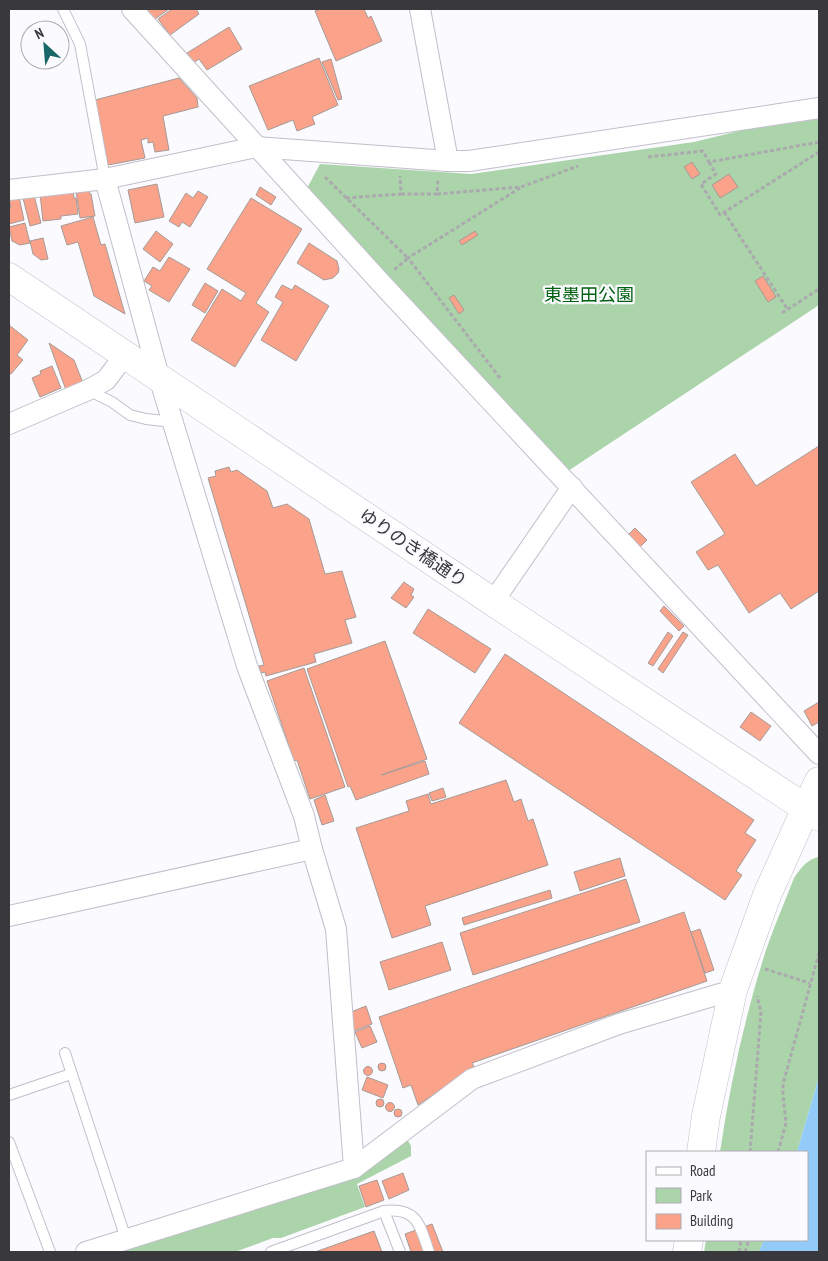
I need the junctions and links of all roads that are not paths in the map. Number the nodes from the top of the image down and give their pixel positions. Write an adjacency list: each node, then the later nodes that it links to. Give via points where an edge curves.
1 (63, 9): 7 (lane, via 80,44)
2 (132, 9): 5 (street)
3 (420, 9): 6 (street)
4 (819, 108): 6 (street, via 468,161)
5 (256, 147): 6 (street); 7 (street); 15 (street)
6 (443, 169)
7 (105, 179): 8 (street); 11 (street)
8 (9, 190)
9 (9, 277): 10 (main road, ゆりのき橋通り)
10 (125, 355): 11 (main road, ゆりのき橋通り); 12 (street, via 106,380)
11 (159, 377): 13 (street); 16 (main road, ゆりのき橋通り)
12 (88, 390): 13 (lane, via 130,414); 14 (street)
13 (173, 422): 20 (street, via 247,666 304,816)
14 (9, 424)
15 (572, 486): 16 (street); 17 (street)
16 (493, 602): 19 (main road, ゆりのき橋通り)
17 (819, 754)
18 (819, 781): 19 (main road)
19 (812, 812): 22 (main road, via 768,896)
20 (312, 849): 21 (street); 28 (street, via 336,929)
21 (9, 916)
22 (744, 989): 27 (main road, via 706,1116); 28 (street, via 620,1024 472,1080)
23 (64, 1053): 24 (lane)
24 (71, 1074): 25 (lane); 30 (lane)
25 (9, 1095)
26 (9, 1142): 31 (lane)
27 (701, 1151)
28 (354, 1168): 30 (street)
29 (384, 1211): 33 (lane); 34 (lane); 35 (lane, via 397,1209 419,1222)
30 (126, 1239): 32 (street)
31 (50, 1252)
32 (86, 1252)
33 (271, 1252)
34 (400, 1252)
35 (429, 1252)

